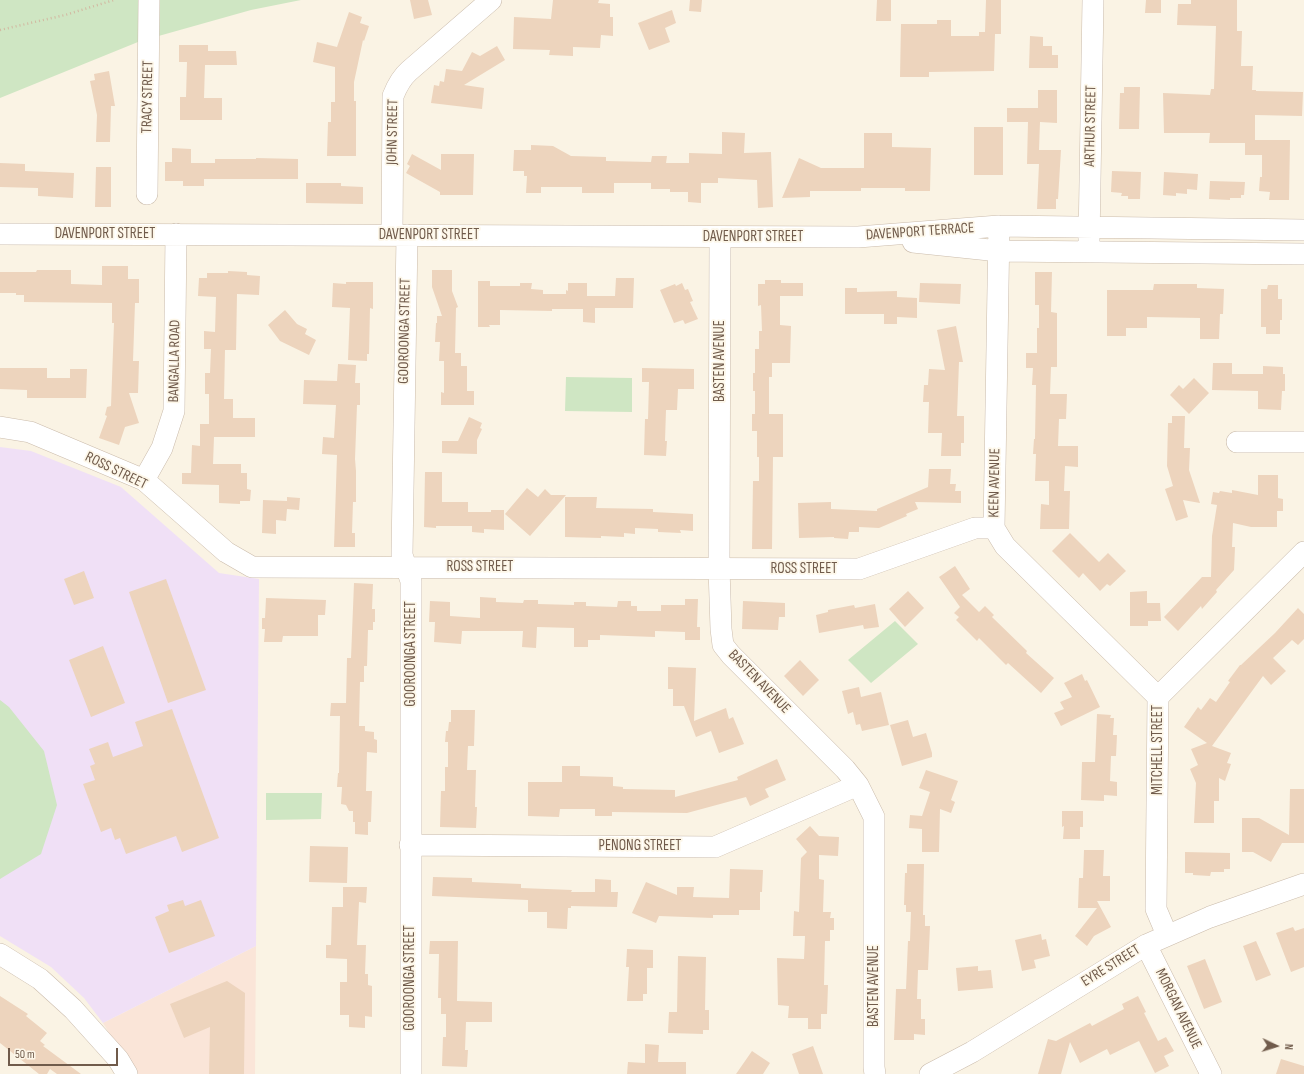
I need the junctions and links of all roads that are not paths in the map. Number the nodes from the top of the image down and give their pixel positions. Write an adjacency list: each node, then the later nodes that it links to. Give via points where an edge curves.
1 (149, 0): 4 (street, TRACY STREET)
2 (491, 0): 10 (street, JOHN STREET, via 402,77 396,87 393,96)
3 (1093, 0): 6 (street, ARTHUR STREET)
4 (147, 194)
5 (999, 226): 6 (street, DAVENPORT TERRACE); 12 (street, DAVENPORT TERRACE); 13 (street, KEEN AVENUE)
6 (1090, 228): 7 (street, DAVENPORT TERRACE); 14 (street, ARTHUR STREET)
7 (1304, 230)
8 (0, 234): 9 (street, DAVENPORT STREET)
9 (176, 234): 10 (street, DAVENPORT STREET); 19 (street, BANGALLA ROAD, via 174,411 162,448)
10 (400, 235): 11 (street, DAVENPORT STREET); 22 (street, GOOROONGA STREET, via 402,555)
11 (720, 237): 12 (street, DAVENPORT STREET); 23 (street, BASTEN AVENUE)
12 (858, 237): 13 (street, DAVENPORT TERRACE)
13 (999, 251): 14 (street, DAVENPORT TERRACE); 20 (street, KEEN AVENUE)
14 (1089, 252): 15 (street, DAVENPORT TERRACE)
15 (1304, 254)
16 (0, 427): 19 (street, ROSS STREET, via 30,432)
17 (1237, 442): 18 (street)
18 (1304, 442)
19 (144, 480): 22 (street, ROSS STREET, via 226,552 252,567)
20 (994, 528): 23 (street, ROSS STREET, via 975,528 859,569); 24 (street, KEEN AVENUE, via 1005,546)
21 (1304, 552): 24 (street, MITCHELL STREET)
22 (406, 566): 23 (street, ROSS STREET); 26 (street, GOOROONGA STREET, via 411,581)
23 (719, 568): 25 (street, BASTEN AVENUE, via 723,645 846,769)
24 (1158, 697): 28 (street, MITCHELL STREET, via 1156,909)
25 (858, 785): 26 (street, PENONG STREET, via 715,847); 34 (street, BASTEN AVENUE, via 874,817)
26 (410, 845): 33 (street, GOOROONGA STREET)
27 (1304, 884): 28 (street, EYRE STREET)
28 (1167, 935): 29 (street, EYRE STREET)
29 (1146, 945): 31 (street, MORGAN AVENUE); 35 (street, EYRE STREET, via 972,1052)
30 (0, 954): 32 (street, via 40,979 73,1009 118,1059)
31 (1209, 1073)
32 (127, 1074)
33 (410, 1074)
34 (875, 1074)
35 (930, 1074)

